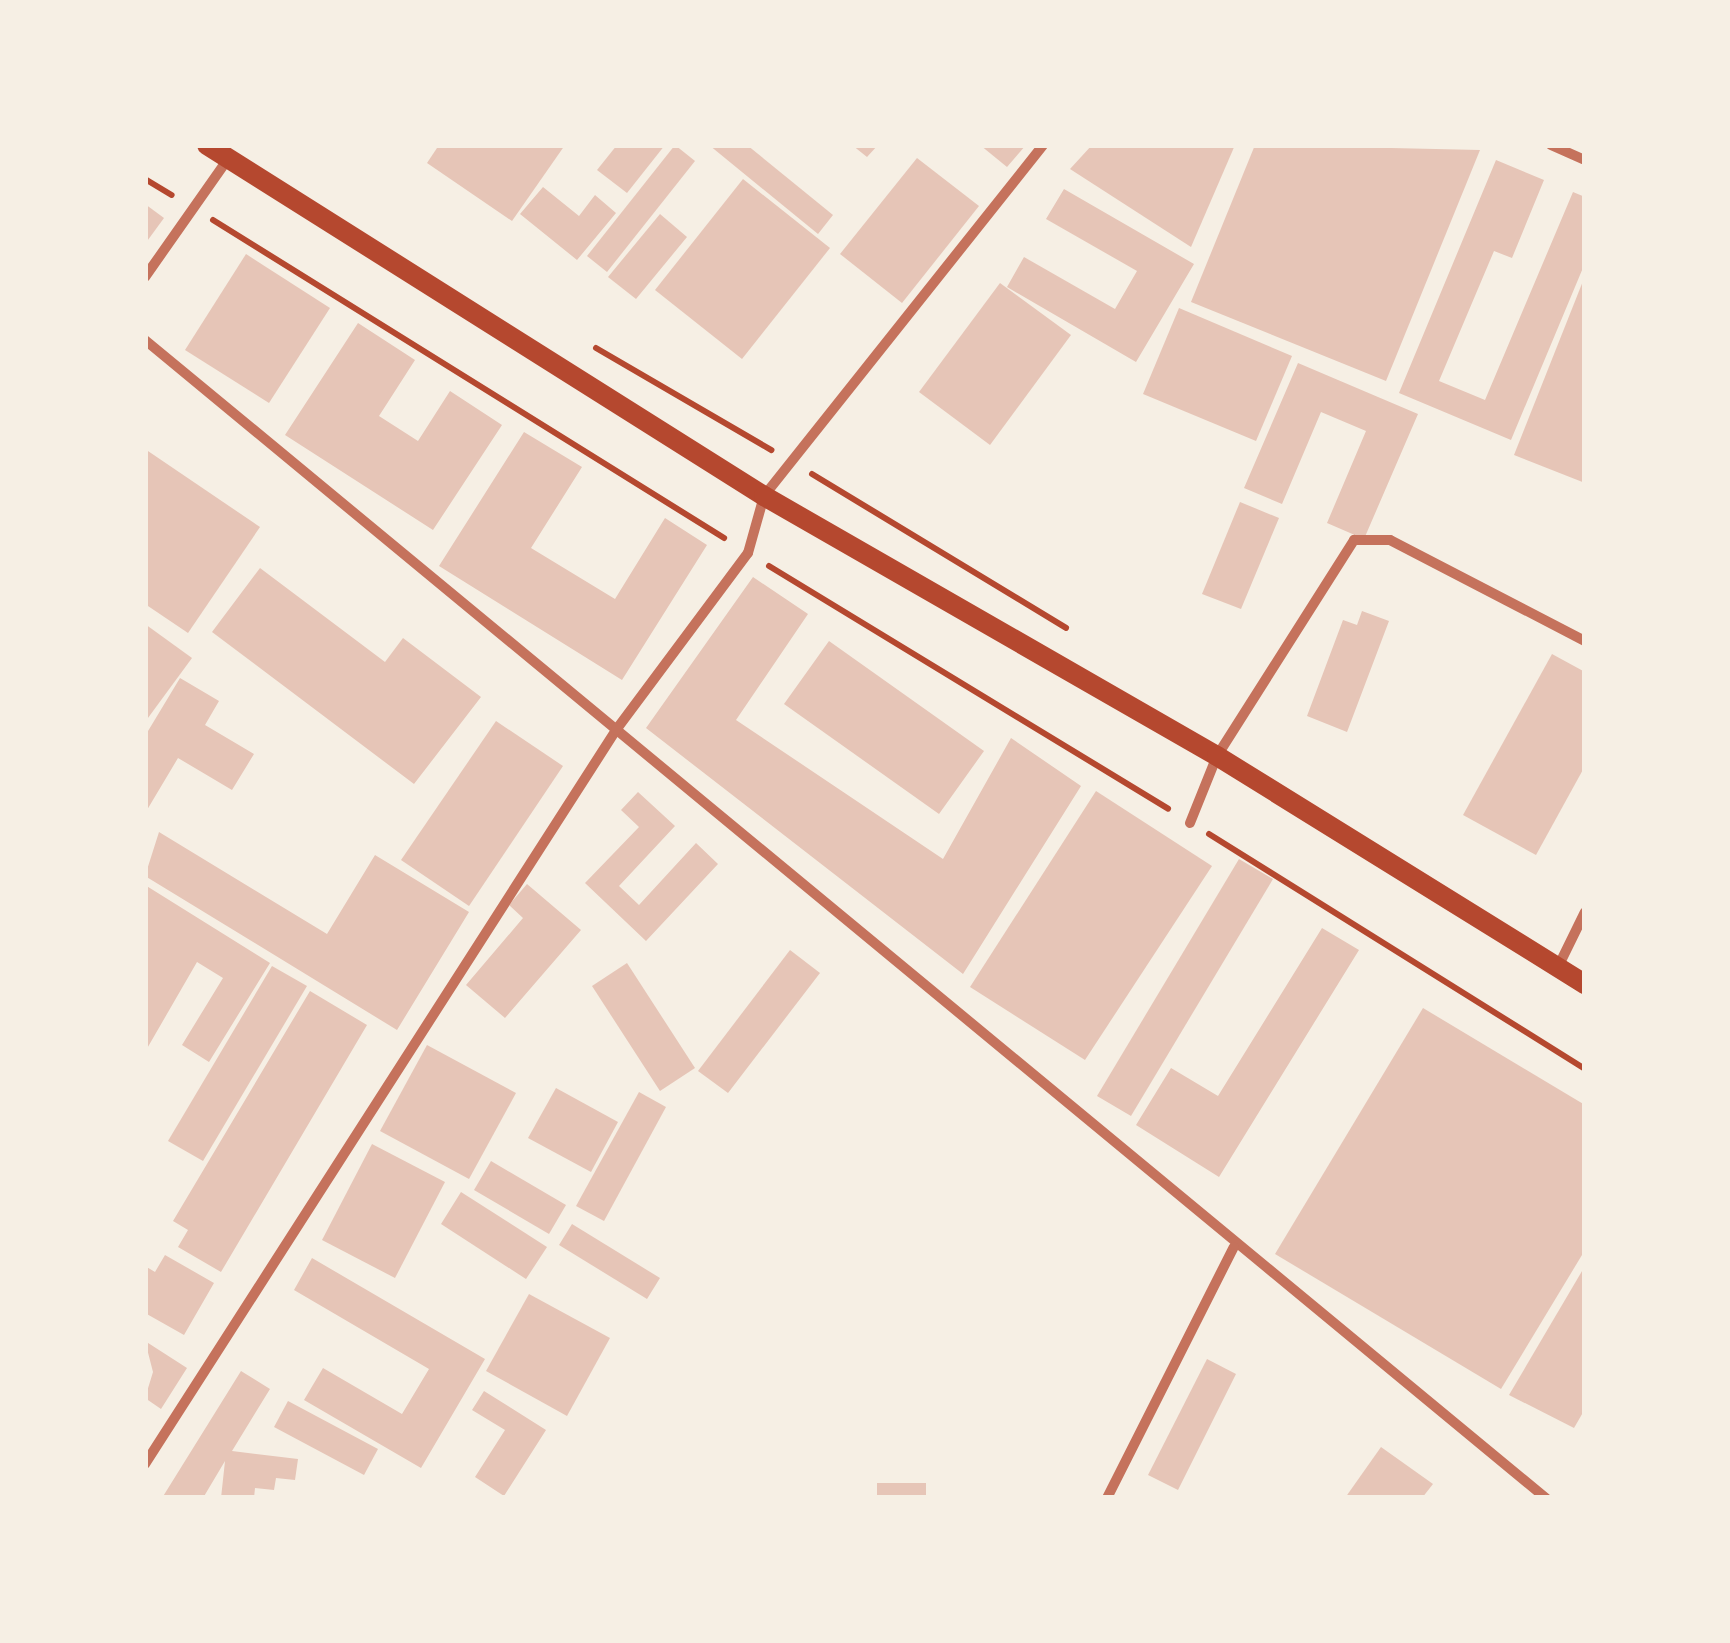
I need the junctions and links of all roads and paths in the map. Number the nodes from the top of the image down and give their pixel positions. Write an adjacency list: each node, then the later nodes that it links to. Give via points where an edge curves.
1 (207, 145): 4 (main road)
2 (1043, 145): 11 (street)
3 (1552, 145): 5 (street)
4 (229, 158): 7 (street); 12 (main road)
5 (1585, 160)
6 (145, 179): 7 (path)
7 (198, 211): 8 (street); 13 (path)
8 (145, 276)
9 (145, 340): 16 (street)
10 (586, 343): 11 (path)
11 (792, 462): 12 (street); 14 (path)
12 (764, 496): 13 (street); 17 (main road)
13 (748, 553): 16 (street); 18 (path)
14 (1072, 632)
15 (1585, 640): 17 (street, via 1390,540 1354,540)
16 (616, 730): 23 (street); 24 (street)
17 (1218, 756): 18 (street); 20 (main road)
18 (1190, 822): 22 (path)
19 (1585, 912): 20 (street)
20 (1558, 967): 21 (main road)
21 (1585, 984)
22 (1585, 1070)
23 (1234, 1246): 25 (street); 26 (street)
24 (145, 1464)
25 (1106, 1498)
26 (1546, 1498)

